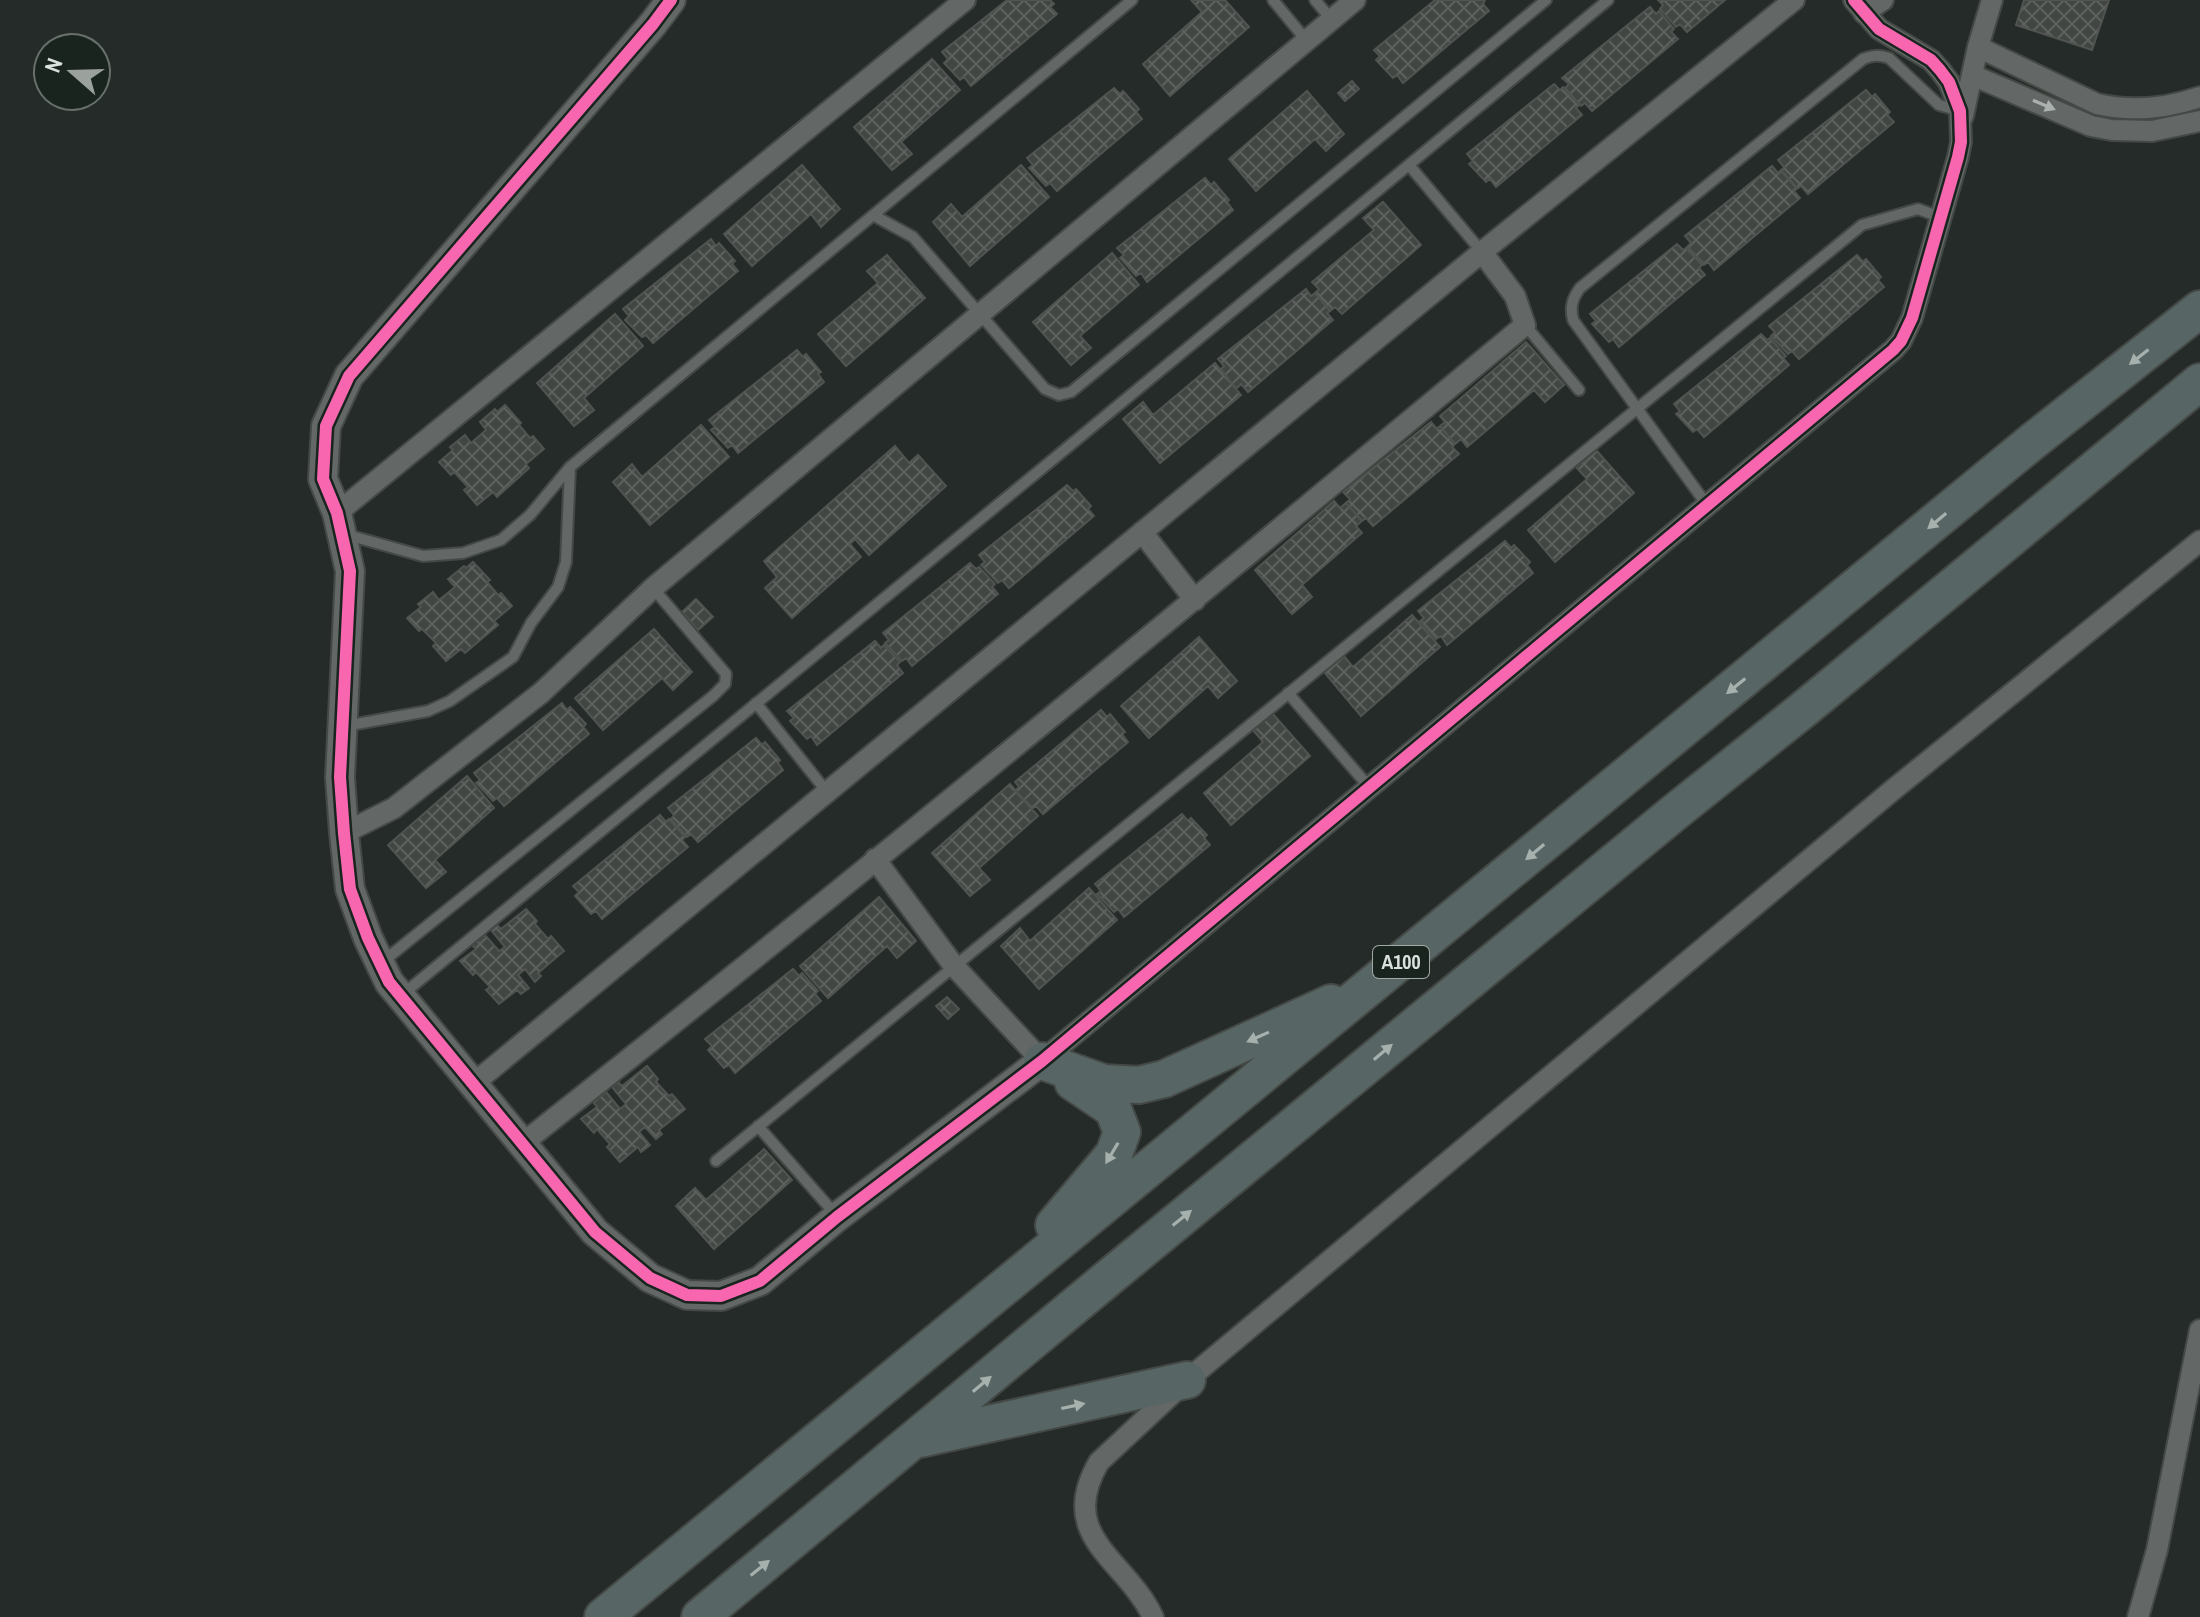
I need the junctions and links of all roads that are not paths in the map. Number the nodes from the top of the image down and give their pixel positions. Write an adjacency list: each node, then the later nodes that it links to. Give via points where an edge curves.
1 (671, 0): 32 (street, via 349,376 326,426 323,479)
2 (965, 0): 32 (street)
3 (1132, 0): 21 (lane)
4 (1273, 0): 14 (lane)
5 (1315, 0): 13 (lane)
6 (1355, 0): 13 (street)
7 (1546, 0): 25 (lane, via 1071,392 1059,395 1045,389)
8 (1608, 0): 20 (lane)
9 (1794, 0): 23 (street)
10 (1883, 0): 12 (street)
11 (1992, 0): 15 (street)
12 (1859, 7): 18 (street, via 1879,29 1931,60 1949,82)
13 (1331, 19): 14 (street)
14 (1306, 40): 25 (street)
15 (1978, 47): 16 (street); 17 (street, via 2113,108 2160,107)
16 (1972, 75): 18 (street); 19 (street, one-way to 19, via 2091,126 2152,131)
17 (2200, 97)
18 (1961, 118): 22 (street, via 1958,157); 29 (lane, via 1939,105 1889,58 1863,59 1580,288 1571,303 1573,320)
19 (2200, 121)
20 (1409, 165): 23 (lane); 38 (lane)
21 (873, 215): 25 (lane, via 913,237); 30 (lane)
22 (1940, 217): 29 (lane, via 1918,209 1862,225); 31 (street, via 1901,341)
23 (1482, 252): 26 (street, via 1515,296); 33 (street)
24 (2200, 309): 46 (highway, A100, one-way to 46)
25 (979, 314): 35 (street)
26 (1525, 325): 28 (lane); 36 (street)
27 (2200, 382): 57 (highway, A100, one-way to 27)
28 (1579, 390)
29 (1637, 408): 31 (lane); 37 (lane)
30 (570, 467): 32 (lane, via 501,540 463,553 423,556); 39 (lane, via 566,562 558,587 513,657 428,711)
31 (1707, 505): 40 (street)
32 (339, 524): 39 (street, via 350,571)
33 (1142, 532): 36 (street); 41 (street)
34 (2200, 541): 56 (street, via 1894,789)
35 (653, 588): 42 (street, via 541,693 394,808); 44 (lane, via 726,674 725,684)
36 (1195, 600): 43 (street)
37 (1288, 693): 40 (lane); 45 (lane)
38 (756, 703): 41 (lane); 47 (lane)
39 (343, 727): 42 (street)
40 (1370, 788): 48 (street)
41 (827, 792): 49 (street)
42 (344, 833): 44 (street, via 350,889)
43 (875, 859): 45 (street); 51 (street)
44 (380, 964): 47 (street)
45 (954, 966): 48 (street); 50 (lane)
46 (1380, 980): 48 (highway, one-way to 48, via 1164,1079 1139,1085 1104,1083); 54 (highway, A100)
47 (400, 996): 49 (street)
48 (1042, 1061): 53 (street); 54 (highway, one-way to 54, via 1113,1109 1122,1132 1114,1154)
49 (473, 1084): 51 (street)
50 (758, 1126): 52 (lane); 53 (lane)
51 (523, 1143): 53 (street, via 595,1232 650,1278 687,1295 721,1296 760,1281)
52 (716, 1161)
53 (837, 1217)
54 (998, 1292): 58 (highway, A100)
55 (2200, 1330): 61 (street, via 2157,1550)
56 (1187, 1380): 57 (highway, one-way to 56); 60 (street, via 1099,1462 1085,1492 1084,1509 1094,1540 1141,1594)
57 (914, 1440): 59 (highway, A100, one-way to 57)
58 (603, 1617)
59 (700, 1617)
60 (1153, 1617)
61 (2138, 1617)

